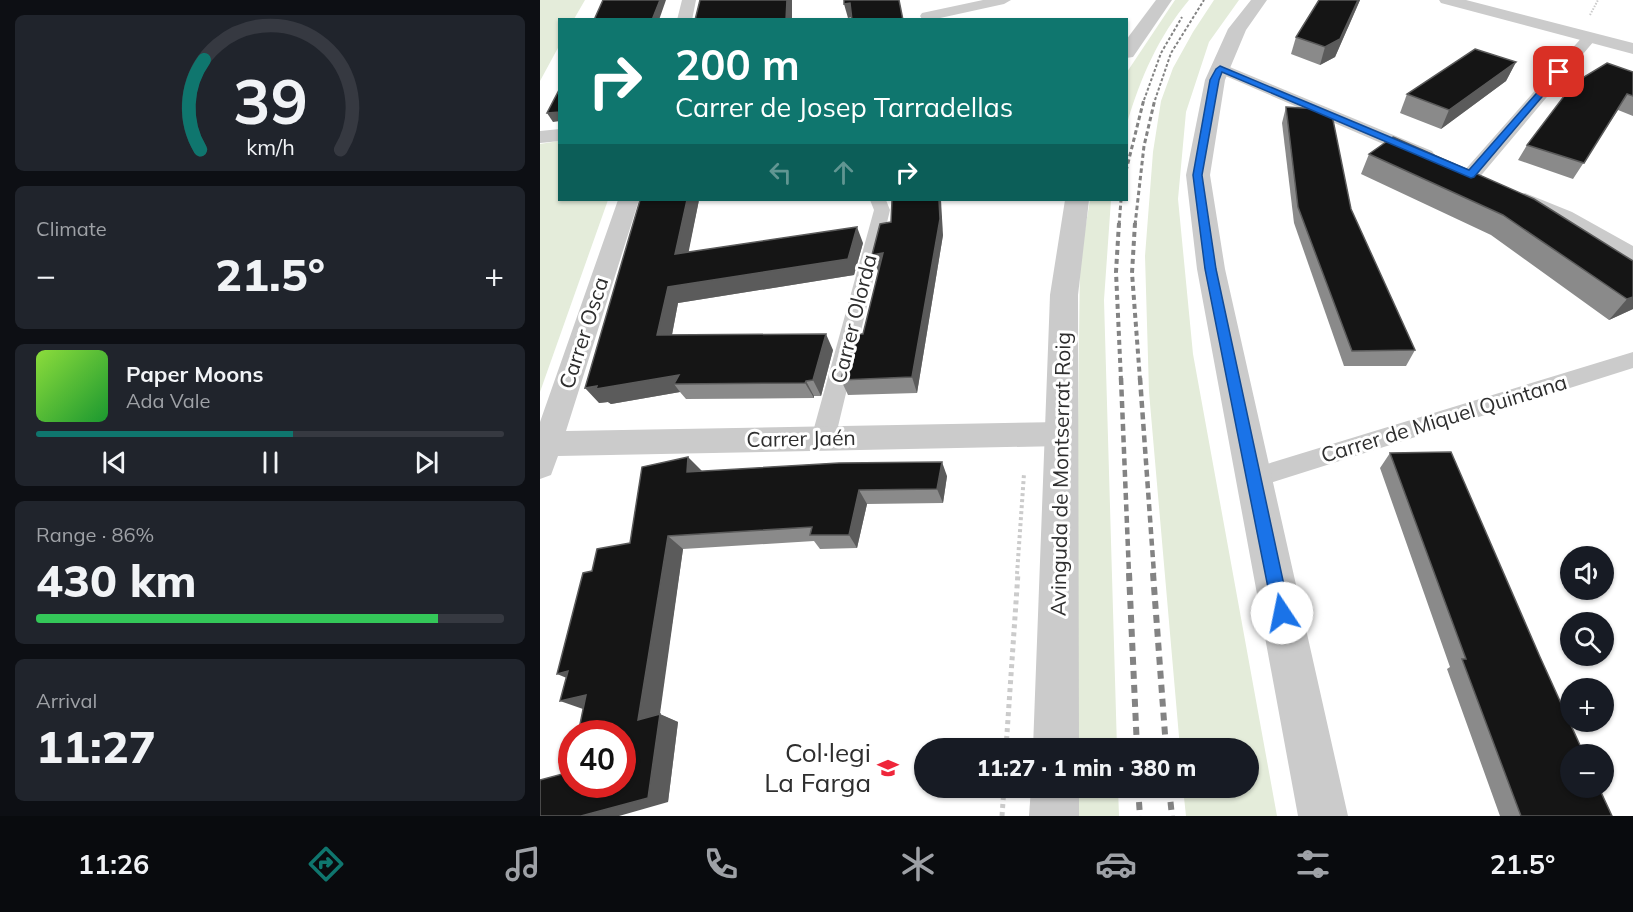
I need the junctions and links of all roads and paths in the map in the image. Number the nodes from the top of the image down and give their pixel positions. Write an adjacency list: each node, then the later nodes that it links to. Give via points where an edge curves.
1 (689, 0): 7 (street)
2 (924, 0): 8 (street)
3 (1004, 0): 8 (street)
4 (1164, 0): 11 (street)
5 (1259, 0): 12 (street, via 1237,29)
6 (1447, 0): 9 (street)
7 (684, 18)
8 (928, 18)
9 (1589, 38): 10 (street); 15 (street)
10 (1633, 49)
11 (1128, 50)
12 (1220, 69): 15 (street); 26 (street, via 1198,175 1211,269)
13 (558, 135): 14 (street)
14 (540, 137)
15 (1471, 175): 16 (street)
16 (1491, 184)
17 (1512, 193): 21 (street)
18 (628, 201): 25 (street, Carrer Osca)
19 (878, 201): 24 (street, Carrer Olorda, via 882,210)
20 (1077, 201): 23 (street, Avinguda de Montserrat Roig, via 1064,295)
21 (1633, 256)
22 (1633, 360): 26 (street, Carrer de Miquel Quintana)
23 (1062, 434): 24 (street, Carrer Jaén); 27 (street, Avinguda de Montserrat Roig)
24 (823, 439): 25 (street, Carrer Jaén)
25 (542, 452)
26 (1254, 478): 32 (street)
27 (1056, 738)
28 (1003, 798): 30 (path)
29 (1055, 798): 31 (street)
30 (1002, 816)
31 (1054, 816)
32 (1323, 816)

